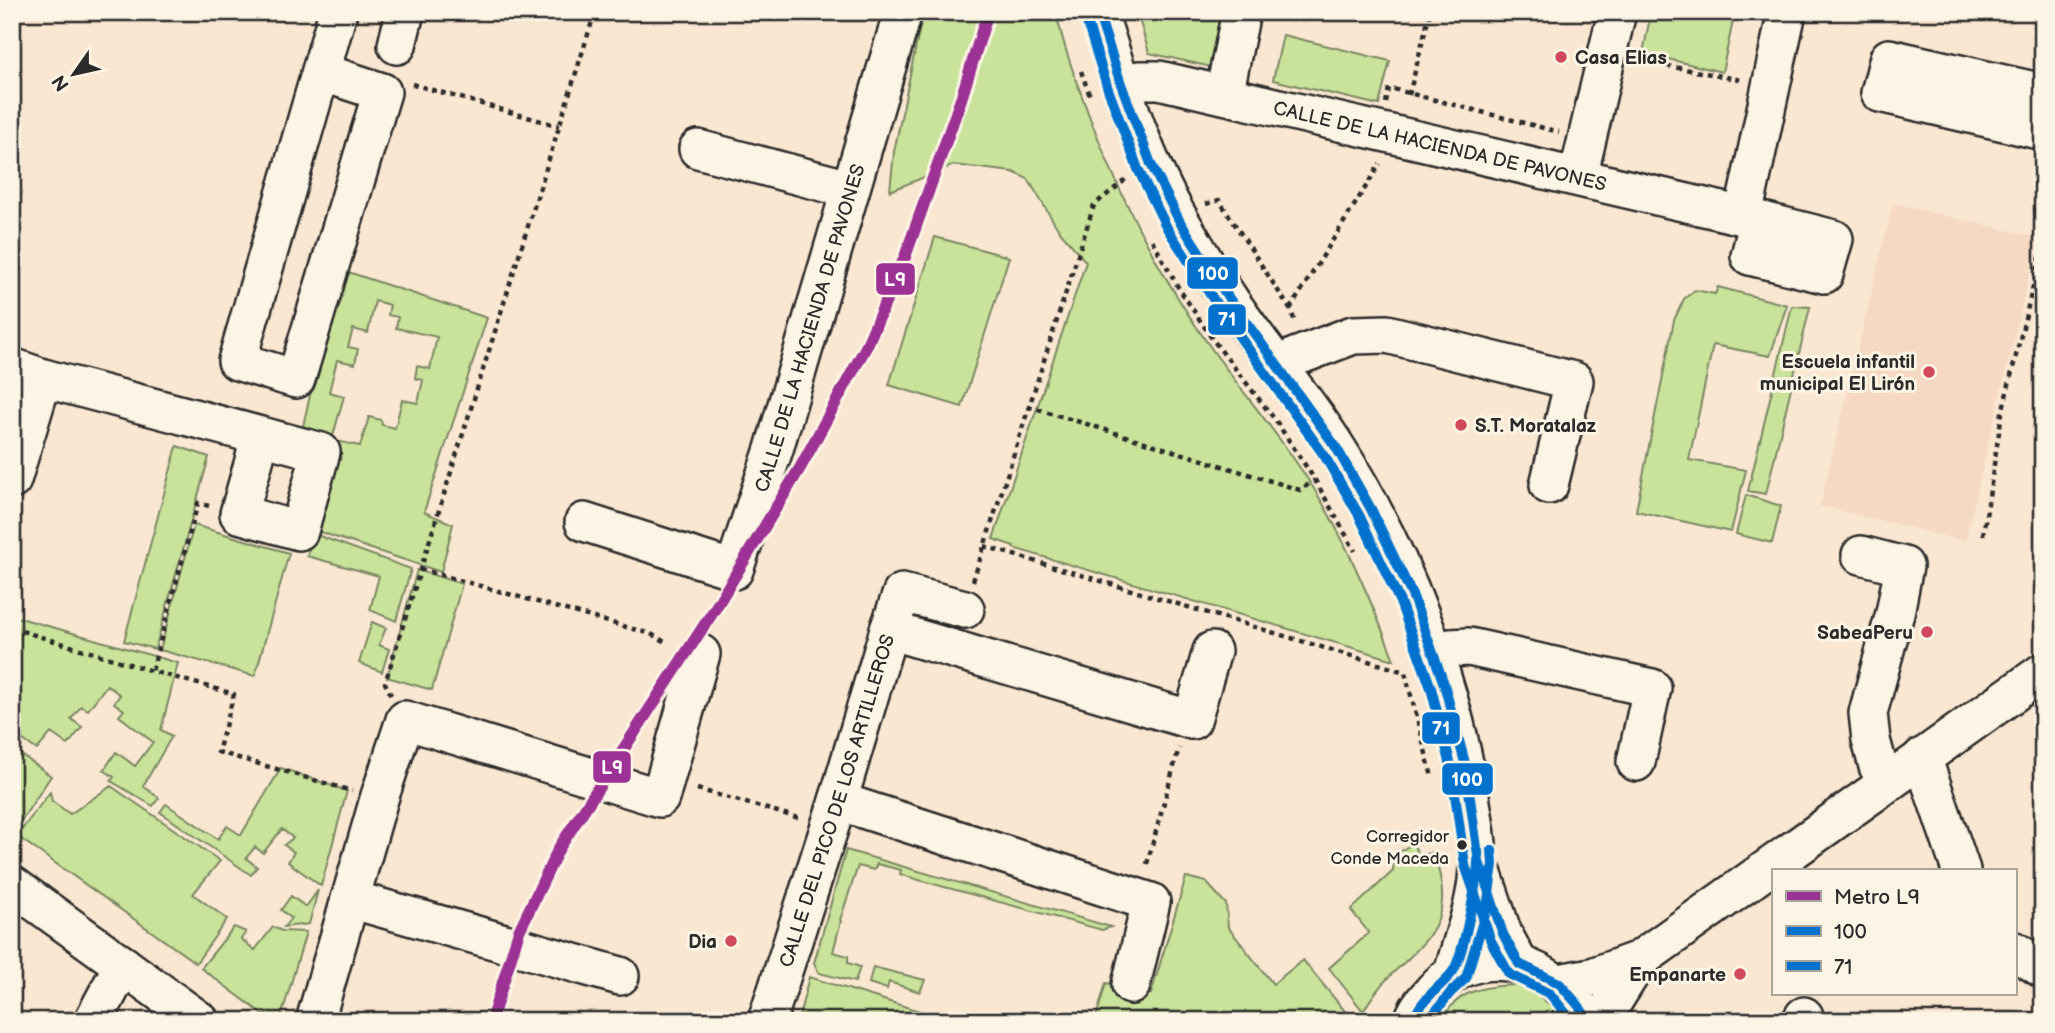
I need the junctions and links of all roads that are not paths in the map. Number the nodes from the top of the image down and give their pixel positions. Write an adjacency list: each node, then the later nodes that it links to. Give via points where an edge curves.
1 (338, 12): 7 (street)
2 (903, 12): 14 (street, CALLE DE LA HACIENDA DE PAVONES)
3 (1098, 12): 8 (street)
4 (1241, 12): 10 (street)
5 (1617, 12): 13 (street)
6 (1787, 12): 13 (street, CALLE DE LA HACIENDA DE PAVONES, via 1751,218)
7 (321, 72): 7 (street, via 382,92 296,379 237,361)
8 (1121, 85): 10 (street, CALLE DE LA HACIENDA DE PAVONES, via 1159,80); 15 (street, via 1171,223)
9 (2043, 93): 11 (street, via 1889,58 1880,93)
10 (1224, 95): 13 (street, CALLE DE LA HACIENDA DE PAVONES)
11 (2043, 131)
12 (698, 149): 14 (street)
13 (1578, 177)
14 (849, 190): 20 (street, CALLE DE LA HACIENDA DE PAVONES, via 734,570)
15 (1280, 368): 19 (street, via 1295,357 1353,335 1387,334 1574,381); 26 (street, via 1336,447 1413,597)
16 (27, 373): 17 (street); 18 (street)
17 (261, 436): 17 (street, via 239,514 299,531 321,452)
18 (12, 480)
19 (1549, 485)
20 (584, 522)
21 (1861, 555): 30 (street, via 1904,566 1868,713 1871,740)
22 (965, 608): 23 (street, via 902,593)
23 (889, 630): 24 (street, CALLE DEL PICO DE LOS ARTILLEROS, via 1192,720); 31 (street, CALLE DEL PICO DE LOS ARTILLEROS)
24 (1212, 651)
25 (701, 654): 35 (street, via 660,798 405,720)
26 (1413, 661): 29 (street, via 1450,648 1469,647 1652,688); 32 (street, via 1465,763)
27 (2043, 671): 28 (street)
28 (1922, 757): 30 (street); 33 (street)
29 (1636, 762)
30 (1886, 783): 36 (street)
31 (838, 801): 42 (street, via 1151,902); 46 (street, CALLE DEL PICO DE LOS ARTILLEROS)
32 (1479, 862): 37 (street, via 1503,934); 39 (street)
33 (1961, 869)
34 (12, 885): 38 (street)
35 (350, 898): 40 (street); 45 (street)
36 (1639, 960): 41 (street); 49 (street)
37 (1519, 964): 39 (street, via 1496,960); 41 (street)
38 (123, 965): 43 (street); 44 (street)
39 (1453, 973): 47 (street, via 1417,1009)
40 (620, 976)
41 (1559, 983): 48 (street)
42 (1131, 985)
43 (93, 1021)
44 (200, 1021)
45 (315, 1021)
46 (767, 1021)
47 (1413, 1021)
48 (1588, 1021)
49 (1603, 1021)

